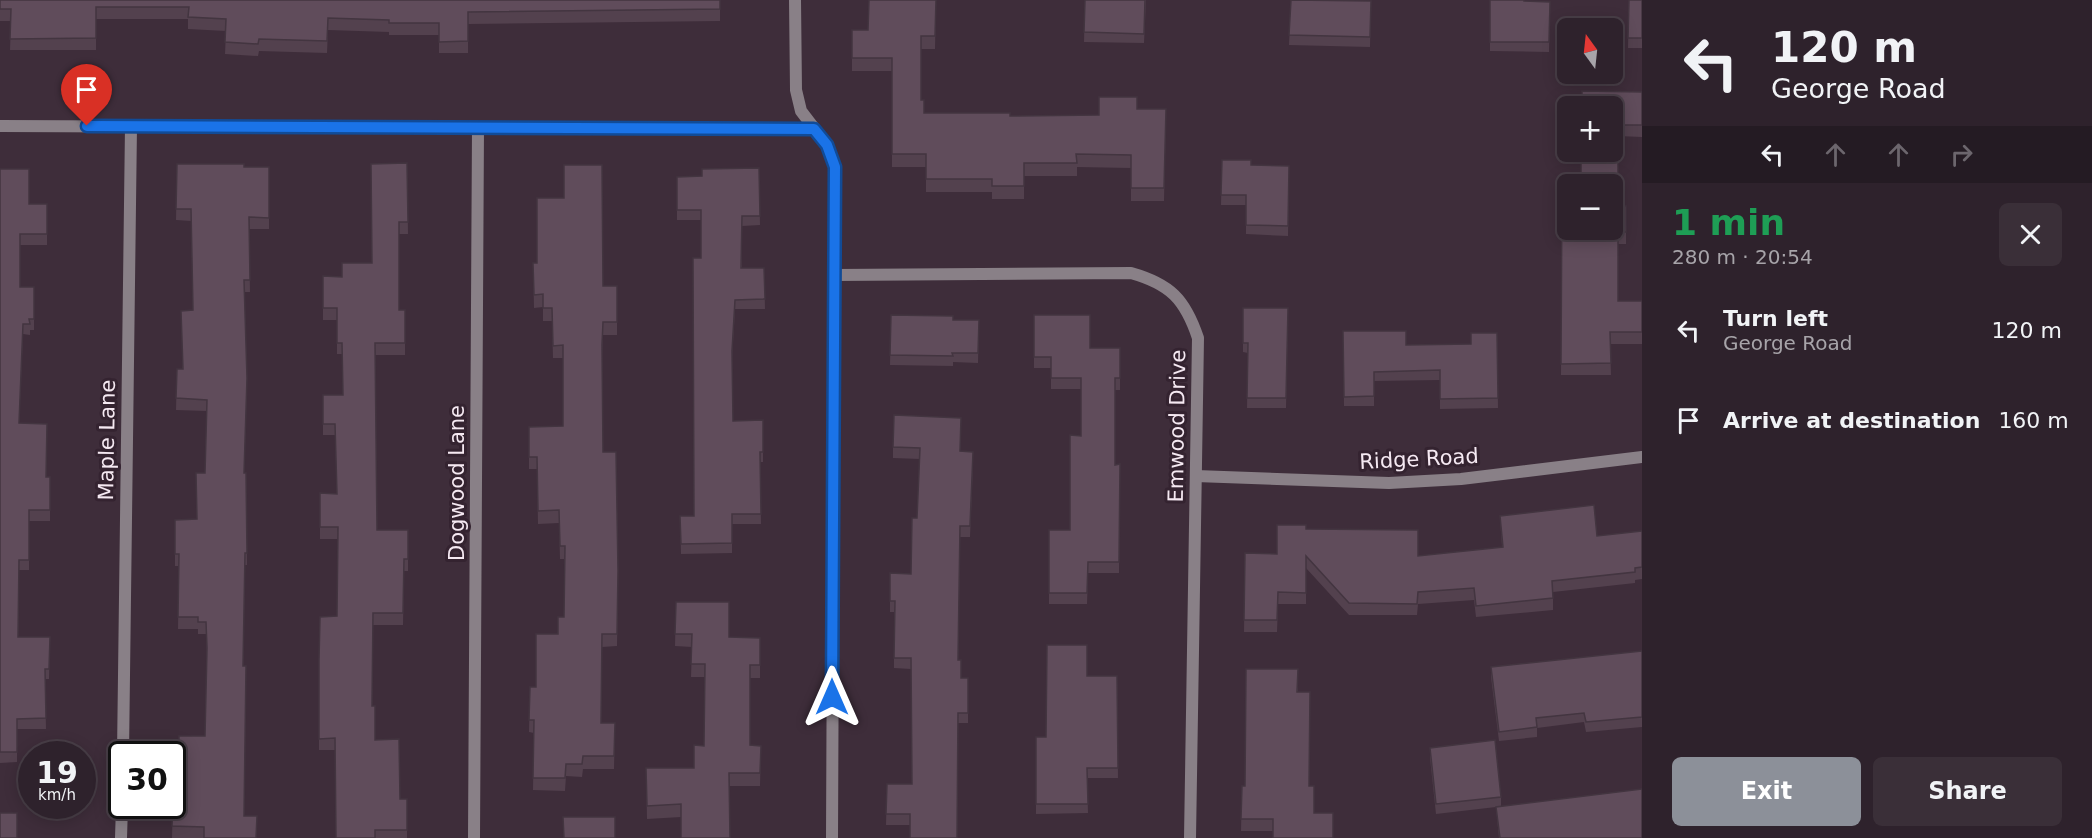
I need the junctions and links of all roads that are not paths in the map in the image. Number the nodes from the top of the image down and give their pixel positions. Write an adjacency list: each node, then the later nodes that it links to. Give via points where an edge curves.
1 (795, 0): 5 (street, via 796,90 801,111)
2 (0, 126): 3 (street)
3 (131, 126): 4 (street); 9 (street, Maple Lane)
4 (478, 128): 5 (street); 12 (street, Dogwood Lane)
5 (814, 129): 6 (street, via 827,145 835,167)
6 (835, 275): 8 (street, Emwood Drive, via 1131,273 1154,280 1175,294 1190,315 1198,338); 13 (street)
7 (1642, 457): 8 (street, Ridge Road, via 1461,479 1389,483)
8 (1196, 476): 14 (street, Emwood Drive)
9 (123, 741)
10 (122, 819): 11 (street)
11 (122, 838)
12 (474, 838)
13 (832, 838)
14 (1190, 838)

